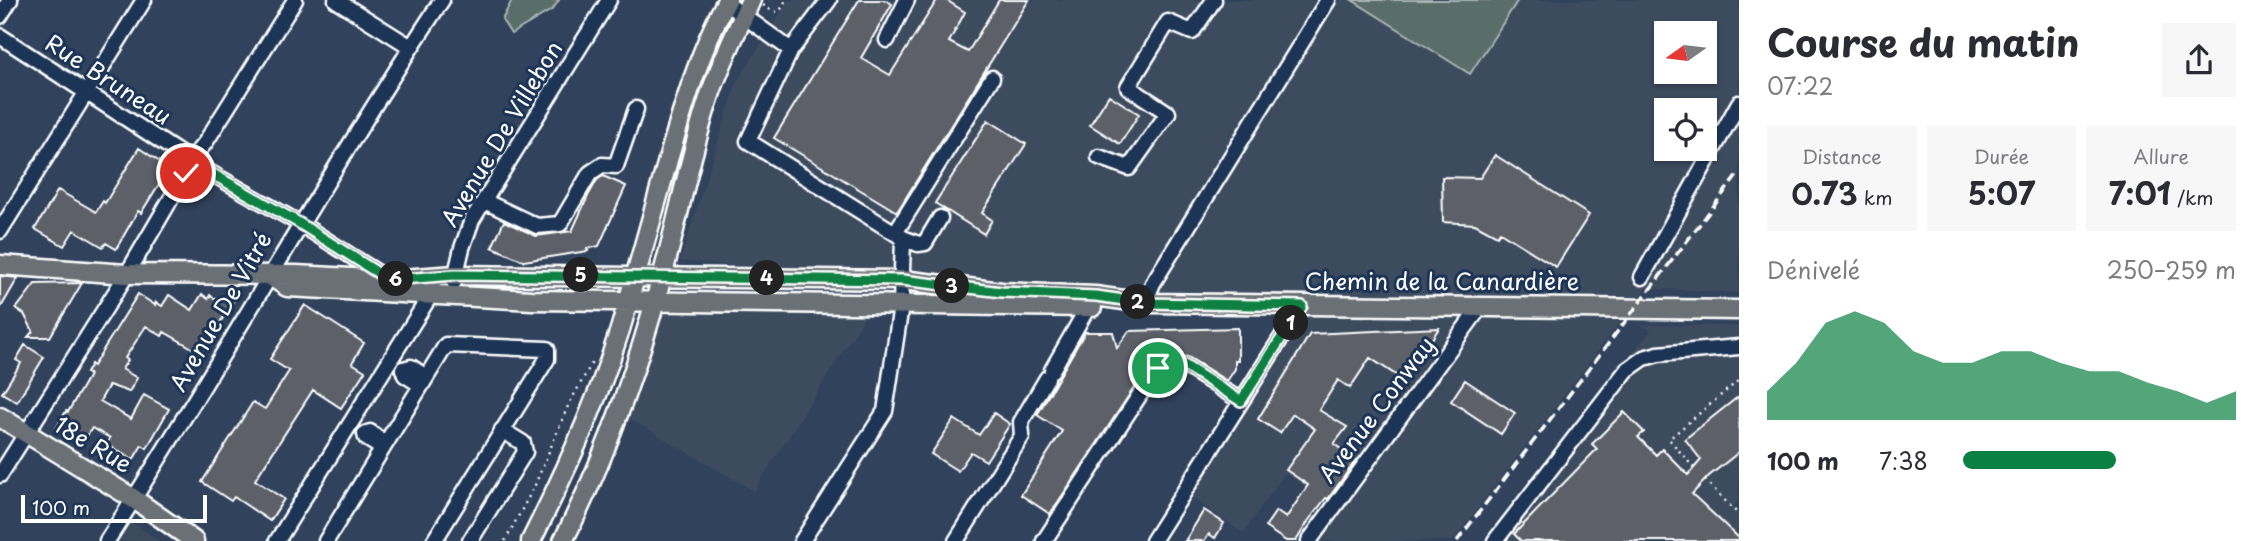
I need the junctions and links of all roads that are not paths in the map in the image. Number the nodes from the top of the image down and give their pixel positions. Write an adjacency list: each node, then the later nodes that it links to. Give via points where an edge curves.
1 (10, 0): 13 (street)
2 (144, 0): 19 (street)
3 (295, 0): 23 (street)
4 (336, 0): 16 (street)
5 (442, 0): 16 (street, Avenue De Vitré)
6 (609, 0): 24 (street, Avenue De Villebon)
7 (829, 0): 17 (street)
8 (907, 0): 15 (street)
9 (1214, 0): 22 (street, via 1192,32 1168,22 1128,87 1168,113 1129,168)
10 (1328, 0): 42 (street)
11 (726, 2): 12 (street); 33 (main road, via 683,108)
12 (752, 7): 17 (street); 34 (main road, via 724,56 709,99)
13 (0, 16)
14 (0, 36): 19 (street, Rue Bruneau)
15 (887, 40)
16 (411, 47): 26 (street, Avenue De Vitré)
17 (791, 50): 28 (street, via 748,141)
18 (992, 78): 28 (street)
19 (86, 93): 23 (street, Rue Bruneau); 27 (street)
20 (1739, 103): 35 (street)
21 (636, 109): 24 (street, via 616,166 602,164 590,173 560,223 537,226)
22 (1099, 157)
23 (194, 162): 26 (street, Rue Bruneau); 30 (street)
24 (484, 201): 32 (street, Avenue De Villebon, via 472,220)
25 (940, 218): 28 (street, via 925,243)
26 (299, 223): 31 (street, Avenue De Vitré); 36 (street, Rue Bruneau)
27 (0, 232)
28 (899, 236): 37 (street)
29 (0, 265): 30 (main road, Chemin de la Canardière)
30 (127, 274): 31 (main road, Chemin de la Canardière); 55 (street)
31 (269, 275): 36 (main road, Chemin de la Canardière); 38 (main road, Chemin de la Canardière, via 287,287); 58 (street, Avenue De Vitré)
32 (455, 275): 33 (main road, Chemin de la Canardière); 36 (main road, Chemin de la Canardière); 39 (street, Avenue De Villebon)
33 (635, 276): 34 (main road, Chemin de la Canardière); 40 (main road)
34 (662, 276): 37 (main road, Chemin de la Canardière); 41 (main road)
35 (1642, 277)
36 (389, 280)
37 (902, 280): 42 (main road, Chemin de la Canardière); 43 (street)
38 (430, 296): 39 (main road, Chemin de la Canardière); 49 (street)
39 (453, 298): 40 (main road, Chemin de la Canardière)
40 (628, 301): 41 (main road, Chemin de la Canardière); 65 (main road, via 584,429)
41 (654, 301): 43 (main road, Chemin de la Canardière); 66 (main road, via 620,413)
42 (1145, 303): 44 (main road, Chemin de la Canardière); 46 (main road, Chemin de la Canardière)
43 (901, 306): 46 (main road, Chemin de la Canardière); 67 (street, via 885,411)
44 (1302, 306): 45 (main road, Chemin de la Canardière); 51 (street)
45 (1481, 306): 47 (main road, Chemin de la Canardière); 71 (street, Avenue Conway)
46 (1088, 307): 68 (street, via 1021,422 1021,436)
47 (1739, 310)
48 (1739, 347): 72 (street, via 1660,354 1627,370)
49 (390, 360): 50 (street, via 405,375); 53 (street)
50 (424, 381): 54 (street, via 446,345 547,349 547,359); 56 (street)
51 (1241, 401): 69 (street, via 1184,365 1158,368); 70 (street)
52 (0, 417): 55 (main road, 18e Rue)
53 (350, 424): 56 (street, via 377,445); 61 (street)
54 (502, 430): 63 (street); 64 (street, via 523,443 525,452)
55 (27, 433): 57 (street); 58 (main road, 18e Rue)
56 (383, 444): 62 (street)
57 (0, 475)
58 (134, 499): 59 (street, Avenue De Vitré); 60 (main road, 18e Rue)
59 (107, 541)
60 (194, 541)
61 (277, 541)
62 (326, 541)
63 (434, 541)
64 (470, 541)
65 (531, 541)
66 (563, 541)
67 (802, 541)
68 (956, 541)
69 (1044, 541)
70 (1153, 541)
71 (1309, 541)
72 (1494, 541)

